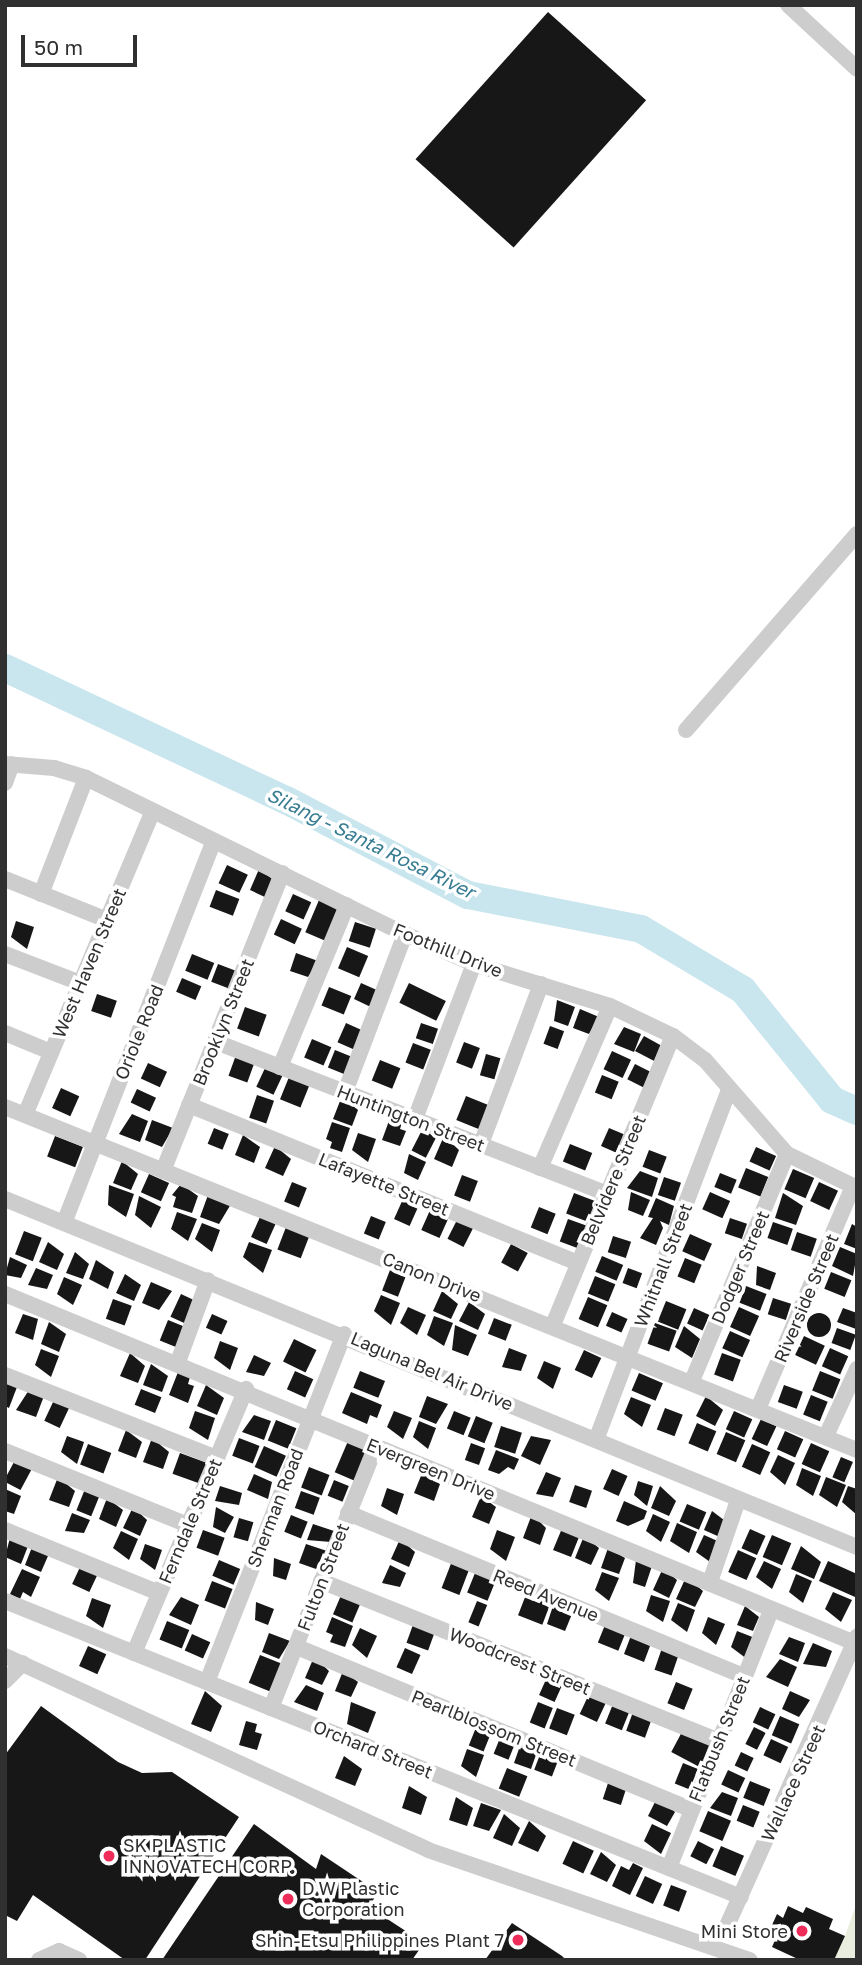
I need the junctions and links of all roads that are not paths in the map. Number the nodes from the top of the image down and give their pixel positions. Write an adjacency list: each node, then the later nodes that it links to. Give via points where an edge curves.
1 (788, 5): 2 (street)
2 (857, 69)
3 (857, 534): 4 (street)
4 (687, 730)
5 (9, 764): 6 (street, Foothill Drive); 7 (street)
6 (86, 778): 8 (street, Foothill Drive); 12 (street)
7 (5, 783)
8 (153, 811): 9 (street, Foothill Drive); 14 (street, West Haven Street)
9 (214, 841): 10 (street, Foothill Drive); 32 (street, Oriole Road)
10 (282, 873): 13 (street, Foothill Drive); 23 (street, Brooklyn Street)
11 (5, 879): 12 (street)
12 (41, 894): 14 (street)
13 (347, 905): 15 (street, Foothill Drive); 25 (street)
14 (107, 920): 18 (street, West Haven Street)
15 (405, 934): 17 (street, Foothill Drive); 27 (street)
16 (5, 954): 18 (street)
17 (474, 964): 19 (street, Foothill Drive); 31 (street)
18 (80, 983): 24 (street, West Haven Street)
19 (541, 984): 20 (street, Foothill Drive); 33 (street)
20 (610, 1006): 22 (street, Foothill Drive); 35 (street)
21 (5, 1033): 24 (street)
22 (673, 1036): 26 (street, Foothill Drive, via 705,1060); 38 (street, Belvidere Street)
23 (216, 1042): 25 (street, Huntington Street); 28 (street, Brooklyn Street)
24 (51, 1052): 30 (street, West Haven Street)
25 (280, 1067): 27 (street, Huntington Street)
26 (729, 1090): 34 (street, Foothill Drive); 46 (street, Whitnall Street)
27 (345, 1092): 31 (street, Huntington Street)
28 (189, 1105): 36 (street, Brooklyn Street); 41 (street, Lafayette Street)
29 (5, 1107): 30 (street, Canon Drive)
30 (24, 1115): 32 (street, Canon Drive)
31 (415, 1119): 33 (street, Huntington Street)
32 (95, 1143): 36 (street, Canon Drive); 40 (street, Oriole Road)
33 (481, 1144): 35 (street, Huntington Street)
34 (787, 1154): 37 (street, Foothill Drive); 50 (street, Dodger Street)
35 (540, 1168): 38 (street, Huntington Street)
36 (163, 1171): 44 (street, Canon Drive)
37 (855, 1187): 52 (street, Riverside Street)
38 (607, 1194): 41 (street, Belvidere Street)
39 (5, 1199): 40 (street, Laguna Bel Air Drive)
40 (64, 1223): 42 (street, Laguna Bel Air Drive)
41 (578, 1263): 44 (street, Belvidere Street)
42 (208, 1280): 45 (street, Laguna Bel Air Drive); 47 (street)
43 (5, 1294): 47 (street, Evergreen Drive)
44 (553, 1325): 46 (street, Canon Drive)
45 (344, 1334): 53 (street, Sherman Road); 55 (street, Laguna Bel Air Drive)
46 (629, 1355): 50 (street, Canon Drive); 55 (street, Whitnall Street)
47 (178, 1362): 51 (street, Evergreen Drive)
48 (856, 1372): 54 (street)
49 (5, 1375): 59 (street)
50 (692, 1381): 52 (street, Canon Drive)
51 (246, 1389): 53 (street, Evergreen Drive); 59 (street, Ferndale Street)
52 (758, 1409): 54 (street, Canon Drive)
53 (311, 1418): 56 (street, Evergreen Drive); 77 (street, Sherman Road)
54 (826, 1436): 57 (street, Canon Drive)
55 (596, 1440): 60 (street, Laguna Bel Air Drive)
56 (376, 1447): 61 (street, Fulton Street); 66 (street, Evergreen Drive)
57 (857, 1450)
58 (5, 1451): 62 (street)
59 (217, 1458): 62 (street, Ferndale Street)
60 (738, 1500): 64 (street, Laguna Bel Air Drive); 66 (street)
61 (348, 1513): 65 (street, Fulton Street); 75 (street, Reed Avenue)
62 (188, 1525): 67 (street, Ferndale Street)
63 (5, 1530): 67 (street)
64 (857, 1547)
65 (321, 1581): 71 (street, Fulton Street); 79 (street, Woodcrest Street)
66 (709, 1582): 69 (street, Evergreen Drive)
67 (159, 1593): 72 (street, Ferndale Street)
68 (5, 1601): 72 (street, Orchard Street)
69 (772, 1610): 70 (street, Evergreen Drive); 75 (street, Flatbush Street)
70 (856, 1641): 82 (street, Wallace Street)
71 (297, 1647): 78 (street, Fulton Street); 80 (street, Pearlblossom Street)
72 (134, 1653): 77 (street, Orchard Street)
73 (5, 1656): 74 (street)
74 (23, 1663): 76 (street); 86 (street, via 428,1850)
75 (744, 1676): 79 (street, Flatbush Street)
76 (5, 1681)
77 (207, 1682): 78 (street, Orchard Street)
78 (271, 1708): 81 (street, Orchard Street)
79 (719, 1741): 80 (street, Flatbush Street)
80 (691, 1809): 81 (street, Flatbush Street)
81 (669, 1868): 82 (street, Orchard Street)
82 (741, 1897): 83 (street, Wallace Street)
83 (726, 1928)
84 (39, 1960): 85 (street, via 59,1951)
85 (79, 1960)
86 (750, 1960)

